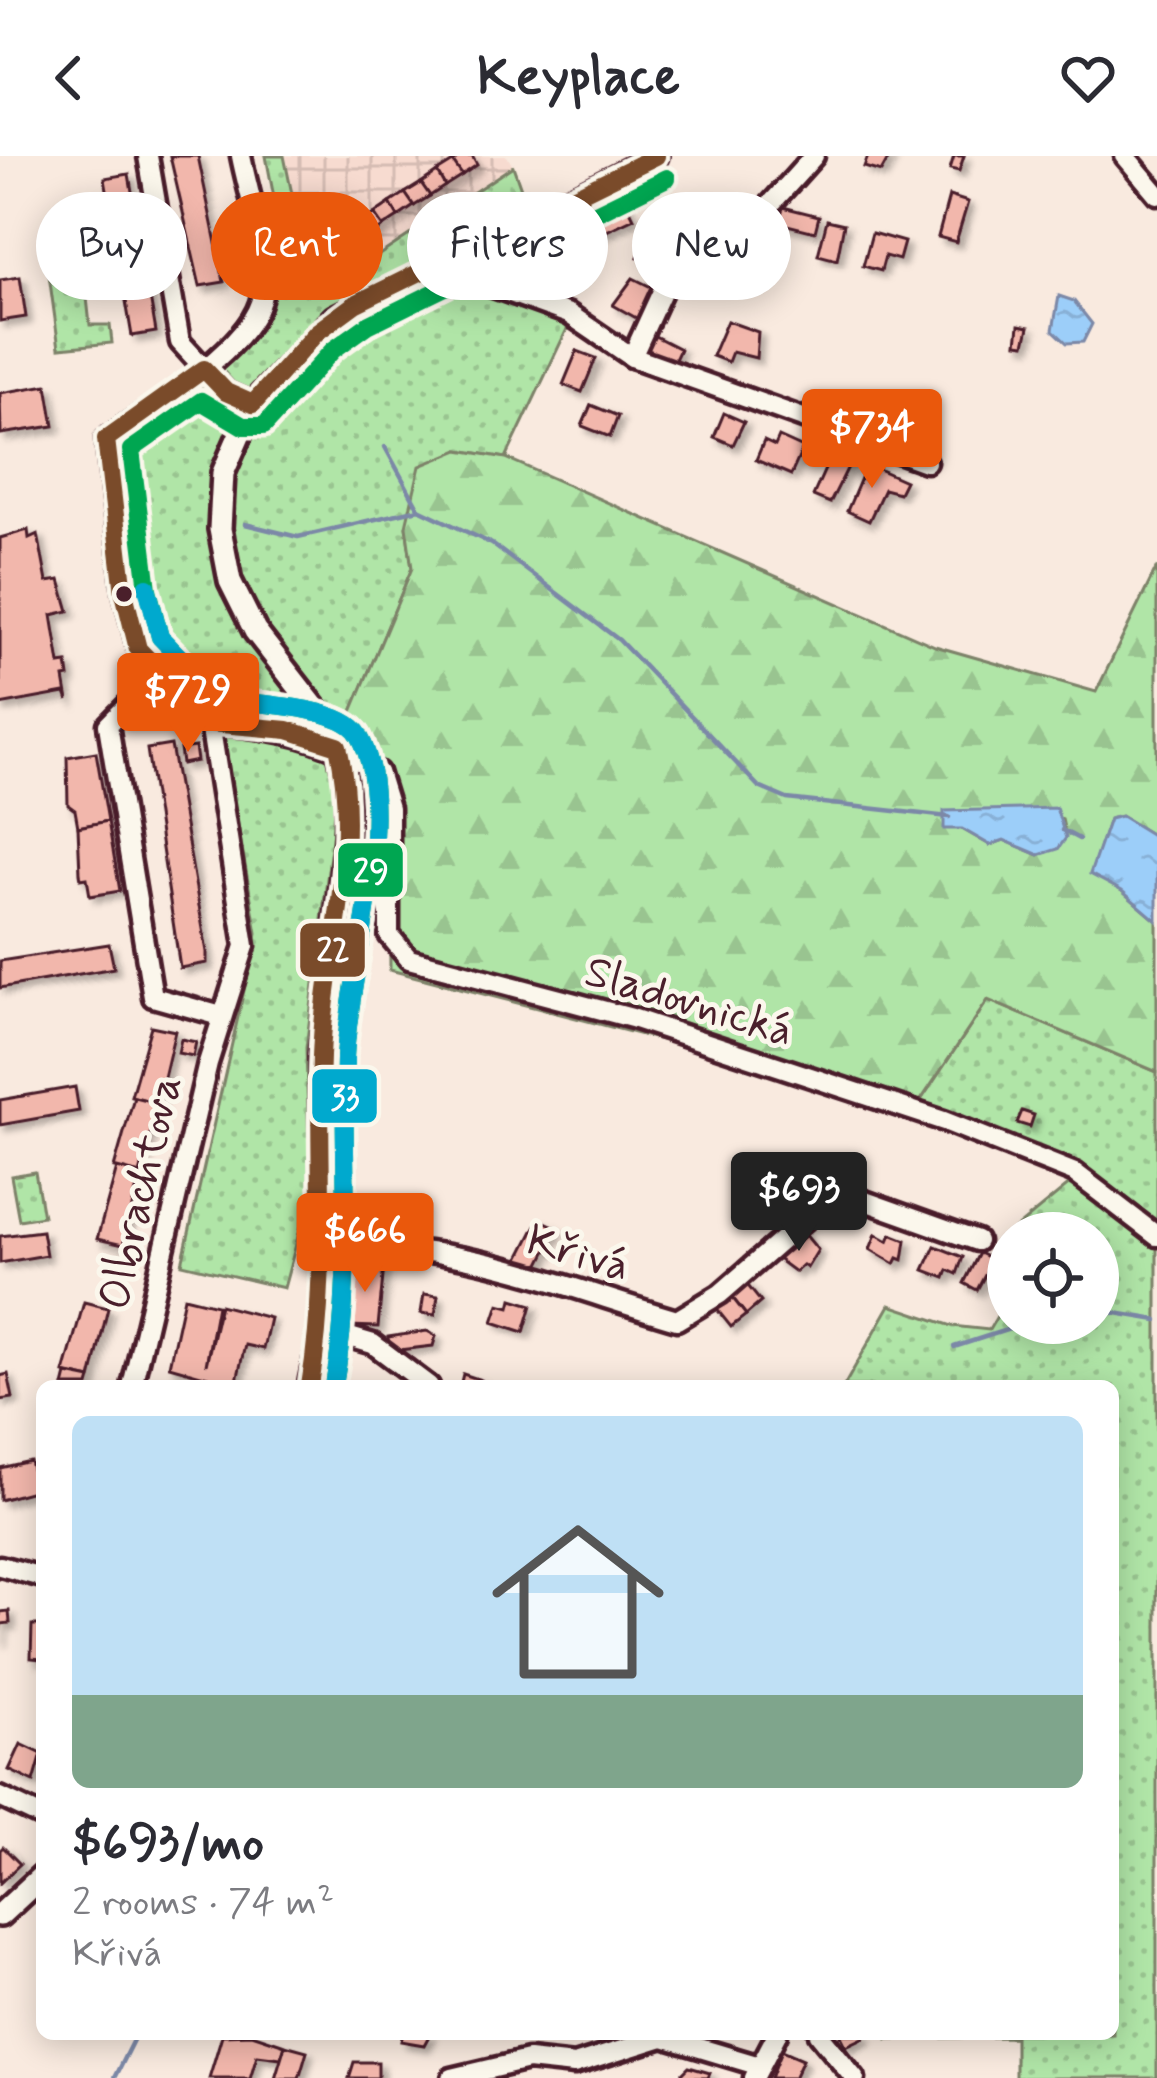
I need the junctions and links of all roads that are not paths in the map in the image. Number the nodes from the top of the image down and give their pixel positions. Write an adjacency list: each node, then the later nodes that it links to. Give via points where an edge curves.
1 (148, 156): 11 (street, via 175,326)
2 (241, 156): 11 (street, via 262,299)
3 (656, 156): 6 (street)
4 (814, 156): 10 (street, via 760,216 713,239 665,285)
5 (1126, 156): 7 (street)
6 (582, 192)
7 (1157, 194)
8 (407, 279): 12 (street, via 334,318)
9 (530, 300): 10 (street, via 569,314)
10 (632, 357): 13 (street)
11 (204, 369): 12 (street); 14 (street, via 106,440 124,593 138,649)
12 (253, 404): 16 (street, via 220,488 223,554 241,606)
13 (926, 462)
14 (159, 673): 15 (street); 17 (street, via 108,725 153,997)
15 (210, 724): 16 (street, via 288,730); 17 (street, Olbrachtova, via 245,946)
16 (338, 746): 18 (street, Sladovnická, via 378,772 389,808 389,935 409,959 632,1018 944,1121 1075,1173); 20 (street, via 347,823 320,1054)
17 (220, 1016): 22 (street, Olbrachtova)
18 (1157, 1236)
19 (977, 1241): 20 (street, Křivá, via 848,1195 828,1200 720,1294 677,1320 446,1252)
20 (326, 1249): 21 (street)
21 (322, 1329): 23 (street); 24 (street, via 373,1344)
22 (134, 1380)
23 (311, 1380)
24 (421, 1380)
25 (0, 1566): 26 (street)
26 (36, 1575)
27 (0, 1797): 28 (street)
28 (36, 1814)
29 (36, 1882): 30 (street)
30 (0, 1915)
31 (646, 2040): 36 (street, via 574,2065 528,2060)
32 (669, 2040): 35 (street)
33 (774, 2040): 35 (street)
34 (824, 2040): 37 (street)
35 (757, 2072)
36 (452, 2078)
37 (855, 2078)

